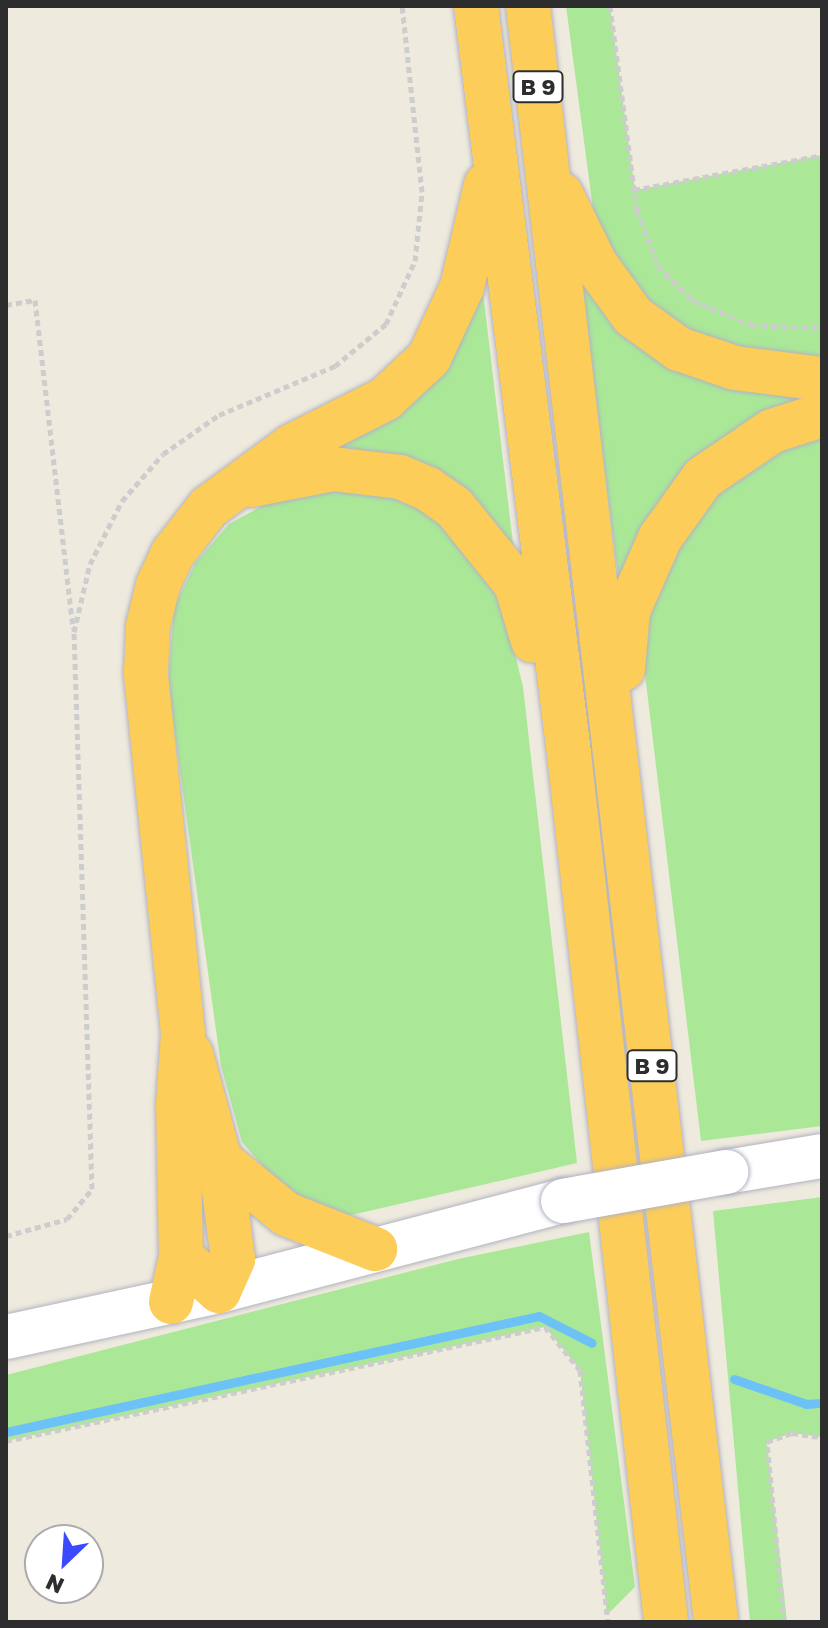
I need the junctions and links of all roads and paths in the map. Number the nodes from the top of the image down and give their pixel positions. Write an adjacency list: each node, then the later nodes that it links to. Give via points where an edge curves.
1 (402, 6): 14 (path, via 422,192 415,261 386,324 335,366 219,415 163,454 122,501 90,564)
2 (476, 6): 6 (highway, B 9)
3 (528, 6): 7 (highway, B 9)
4 (610, 6): 8 (path)
5 (822, 155): 8 (path)
6 (492, 159): 13 (highway, via 462,287 429,358 385,399 292,446); 15 (highway, B 9)
7 (548, 169): 11 (highway, via 596,265 633,316 679,349 735,368); 16 (highway, B 9)
8 (634, 190): 10 (path, via 658,266 692,300 751,325)
9 (6, 305): 14 (path, via 35,300)
10 (822, 328)
11 (822, 379)
12 (822, 415): 16 (highway, via 772,431 703,478 660,538 628,611)
13 (230, 491): 15 (highway, via 295,474 366,470 400,477 454,507 516,584); 17 (highway, via 209,507 173,553 148,626 146,672)
14 (74, 634): 20 (path, via 92,1189 67,1219)
15 (569, 754): 29 (highway, B 9)
16 (615, 759): 30 (highway, B 9)
17 (183, 1033): 19 (highway); 22 (highway, via 178,1105)
18 (822, 1156): 21 (main road, bridge, via 563,1201)
19 (220, 1160): 21 (highway, via 286,1214); 23 (highway, via 233,1259)
20 (6, 1236)
21 (375, 1249): 23 (main road)
22 (181, 1257): 23 (highway); 24 (highway)
23 (219, 1291): 24 (main road)
24 (171, 1302): 25 (main road)
25 (6, 1337)
26 (822, 1437): 31 (path, via 792,1433 767,1442)
27 (6, 1441): 28 (path, via 545,1327 580,1370)
28 (608, 1622)
29 (666, 1622)
30 (716, 1622)
31 (784, 1622)

